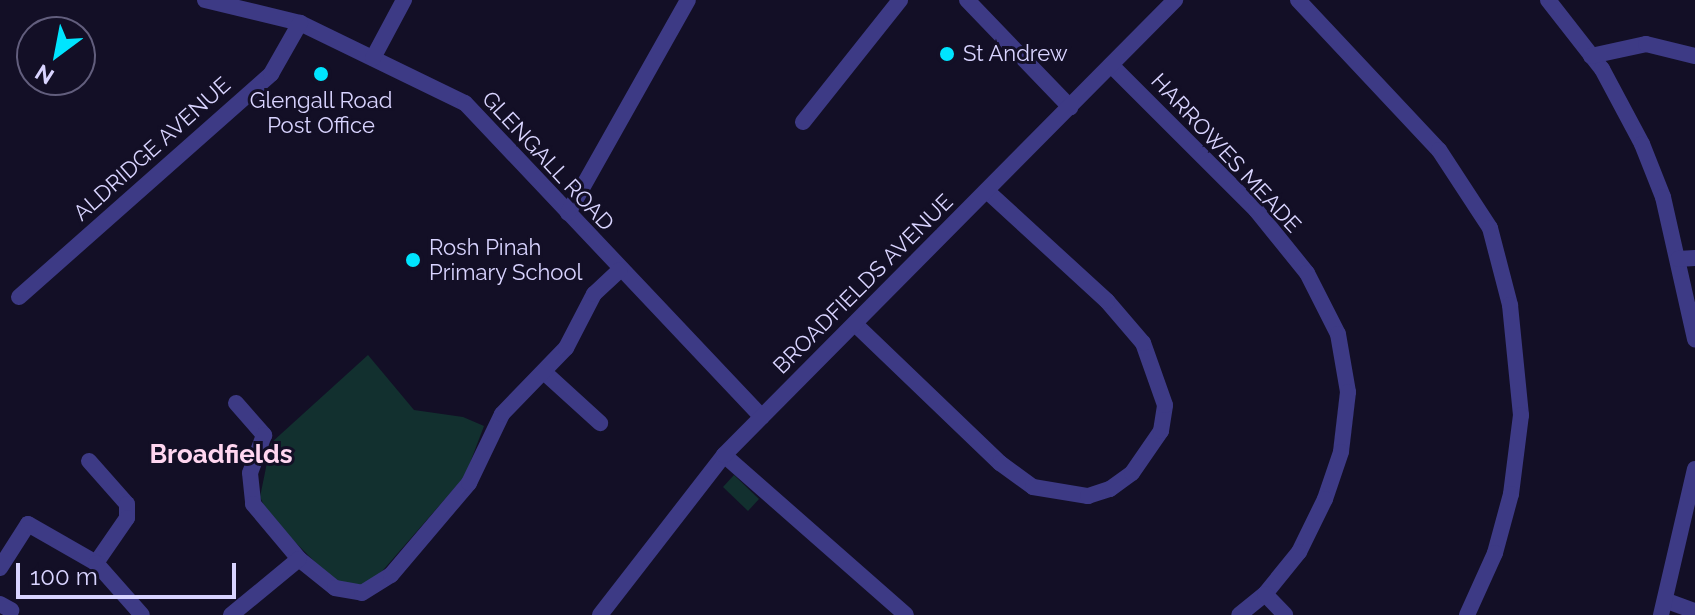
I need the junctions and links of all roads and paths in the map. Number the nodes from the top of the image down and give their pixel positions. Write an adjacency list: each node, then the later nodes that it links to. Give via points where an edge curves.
1 (205, 0): 9 (street, GLENGALL ROAD)
2 (404, 0): 12 (street)
3 (688, 0): 17 (street)
4 (900, 0): 15 (street)
5 (967, 0): 14 (street)
6 (1175, 0): 13 (street, BROADFIELDS AVENUE)
7 (1298, 0): 42 (street, via 1420,128 1490,228 1510,305 1521,415 1511,494 1495,553)
8 (1548, 0): 10 (street)
9 (300, 23): 12 (street, GLENGALL ROAD); 20 (street, ALDRIDGE AVENUE, via 271,74)
10 (1591, 56): 11 (street, via 1646,44); 18 (street, via 1642,144)
11 (1695, 56)
12 (373, 58): 17 (street, GLENGALL ROAD, via 465,103)
13 (1111, 65): 14 (street, BROADFIELDS AVENUE); 33 (street, HARROWES MEADE, via 1256,210 1307,273 1338,334 1348,392 1341,452 1299,552)
14 (1070, 107): 16 (street, BROADFIELDS AVENUE)
15 (803, 122)
16 (987, 191): 21 (street, BROADFIELDS AVENUE); 21 (street, via 1107,301 1143,343 1165,405 1161,431 1132,473 1088,496 1033,487 1000,463)
17 (568, 213): 19 (street, GLENGALL ROAD)
18 (1687, 258): 22 (street)
19 (620, 270): 23 (street, via 594,294 566,348); 25 (street, GLENGALL ROAD)
20 (19, 297)
21 (855, 324): 25 (street, BROADFIELDS AVENUE)
22 (1695, 339)
23 (544, 372): 26 (street); 30 (street, via 502,414 469,483 391,575 362,593 350,593 335,588)
24 (236, 403): 30 (street, via 264,435 250,473 253,504)
25 (762, 417): 27 (street, BROADFIELDS AVENUE)
26 (600, 423)
27 (724, 455): 35 (street, BROADFIELDS AVENUE); 39 (street)
28 (89, 461): 31 (street, via 127,504 127,518)
29 (1695, 469): 34 (street)
30 (299, 559): 38 (street)
31 (96, 563): 32 (street, via 28,524); 37 (street)
32 (0, 568)
33 (1265, 594): 40 (street, HARROWES MEADE); 41 (street)
34 (1664, 608): 36 (street)
35 (609, 611)
36 (1695, 611)
37 (142, 615)
38 (231, 615)
39 (906, 615)
40 (1239, 615)
41 (1285, 615)
42 (1467, 615)

